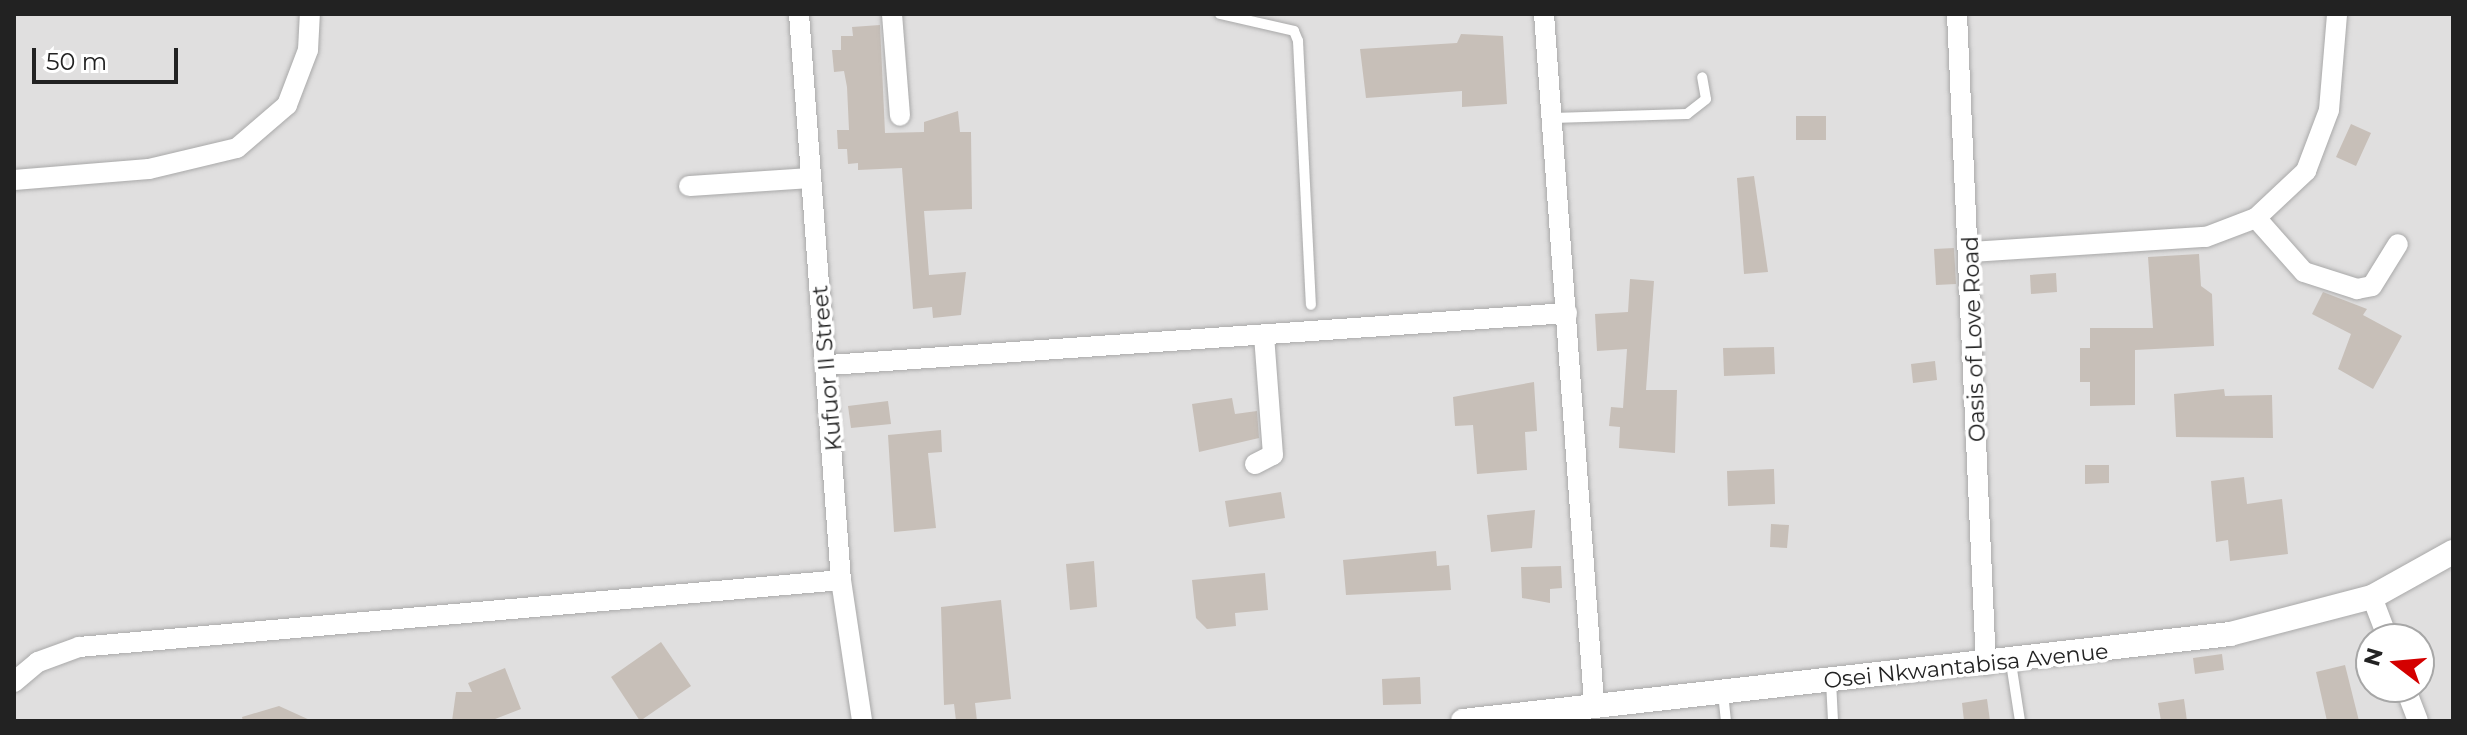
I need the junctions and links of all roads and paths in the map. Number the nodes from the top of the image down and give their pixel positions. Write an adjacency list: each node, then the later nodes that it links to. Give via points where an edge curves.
1 (310, 14): 12 (street, via 308,50 287,105 237,148 149,169)
2 (799, 14): 11 (street, Kufuor II Street)
3 (892, 14): 9 (street)
4 (1220, 14): 17 (lane, via 1294,31 1298,41)
5 (1544, 14): 10 (street)
6 (1957, 14): 16 (street, Oasis of Love Road)
7 (2337, 14): 14 (street, via 2329,110 2306,171)
8 (1702, 77): 10 (lane, via 1706,99 1687,114)
9 (900, 116)
10 (1552, 118): 18 (street)
11 (808, 178): 13 (street); 20 (street, Kufuor II Street)
12 (14, 180)
13 (689, 186)
14 (2256, 218): 15 (street, via 2304,272 2357,289 2372,286); 16 (street, via 2206,237)
15 (2398, 244)
16 (1971, 252): 27 (street, Oasis of Love Road)
17 (1311, 305)
18 (1567, 313): 19 (street); 31 (street)
19 (1264, 335): 20 (street); 21 (street, via 1273,455)
20 (829, 365): 23 (street, Kufuor II Street)
21 (1255, 464)
22 (2453, 552): 24 (street, Osei Nkwantabisa Avenue)
23 (841, 580): 28 (street, via 79,647); 32 (street, Kufuor II Street)
24 (2372, 597): 25 (street); 26 (street, Osei Nkwantabisa Avenue, via 2230,634)
25 (2382, 623)
26 (2011, 663): 27 (street, Osei Nkwantabisa Avenue); 36 (lane)
27 (1986, 665): 29 (street, Osei Nkwantabisa Avenue)
28 (14, 681)
29 (1831, 681): 30 (street, Osei Nkwantabisa Avenue); 35 (lane)
30 (1723, 693): 31 (street, Osei Nkwantabisa Avenue); 34 (lane)
31 (1594, 703): 33 (street, Osei Nkwantabisa Avenue)
32 (862, 721)
33 (1463, 721)
34 (1726, 721)
35 (1833, 721)
36 (2020, 721)

